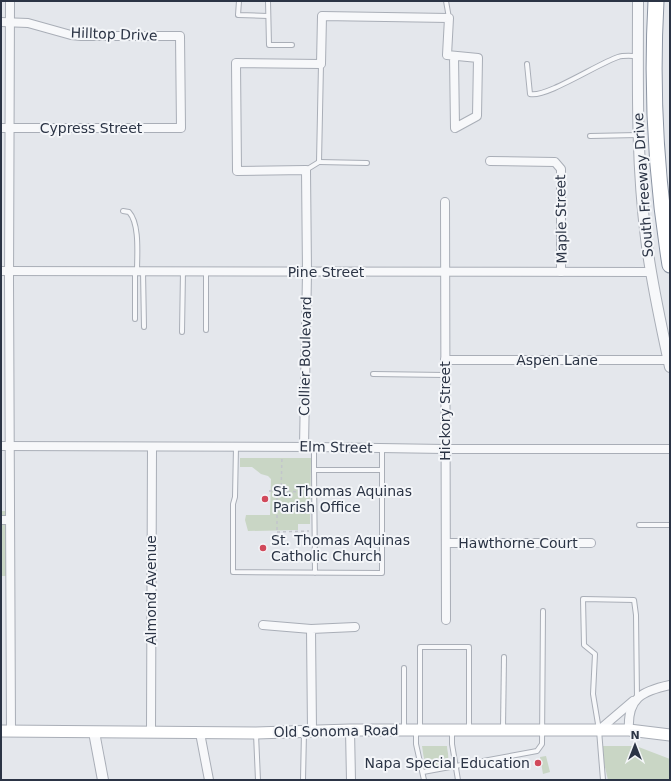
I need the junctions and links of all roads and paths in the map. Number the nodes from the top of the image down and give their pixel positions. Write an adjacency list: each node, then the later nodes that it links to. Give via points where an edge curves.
1 (10, 1): 11 (street)
2 (239, 1): 8 (lane, via 238,15)
3 (268, 1): 8 (lane)
4 (446, 1): 9 (lane)
5 (631, 1): 6 (lane)
6 (638, 1): 14 (street, South Freeway Drive)
7 (656, 1): 27 (highway, via 655,127 660,198)
8 (268, 16): 12 (lane, via 269,46)
9 (449, 18): 13 (street, via 448,55); 15 (street, via 322,16)
10 (1, 22): 11 (street, Hilltop Drive)
11 (11, 22): 17 (street); 18 (street, Hilltop Drive, via 39,25 81,36 180,36)
12 (292, 45)
13 (454, 56): 13 (street, via 478,58 477,116 455,128)
14 (637, 56): 16 (lane, via 619,57 535,95 530,94); 19 (street, South Freeway Drive)
15 (320, 64): 22 (lane); 24 (street, via 236,63 237,171)
16 (527, 64)
17 (5, 128): 18 (street, Cypress Street); 28 (street)
18 (181, 128)
19 (638, 135): 20 (lane); 35 (street, South Freeway Drive)
20 (590, 136)
21 (490, 161): 34 (street, Maple Street, via 555,162 561,169)
22 (320, 162): 23 (lane); 24 (lane)
23 (367, 163)
24 (306, 170): 32 (street, Collier Boulevard)
25 (445, 202): 33 (street, Hickory Street)
26 (123, 211): 29 (lane, via 132,214 137,239)
27 (670, 265)
28 (5, 271): 29 (street, Pine Street); 45 (street)
29 (138, 271): 30 (street, Pine Street); 36 (lane); 37 (lane)
30 (183, 272): 31 (street, Pine Street); 39 (lane)
31 (206, 272): 32 (street, Pine Street); 38 (lane)
32 (307, 272): 33 (street, Pine Street); 48 (street, Collier Boulevard)
33 (445, 272): 34 (street, Pine Street); 40 (street, Hickory Street)
34 (561, 272): 35 (street, Pine Street)
35 (650, 272): 41 (street, South Freeway Drive)
36 (135, 319)
37 (144, 327)
38 (206, 330)
39 (182, 332)
40 (445, 360): 41 (street, Aspen Lane); 43 (street, Hickory Street)
41 (669, 363)
42 (373, 374): 43 (lane)
43 (445, 375): 51 (street, Hickory Street)
44 (1, 446): 45 (street, Elm Street)
45 (10, 446): 46 (street, Elm Street); 61 (street)
46 (152, 447): 47 (street, Elm Street); 91 (street, Almond Avenue)
47 (236, 447): 48 (street, Elm Street); 69 (lane, via 233,572)
48 (304, 447): 49 (street, Elm Street)
49 (314, 447): 50 (street, Elm Street); 54 (lane)
50 (382, 448): 51 (street, Elm Street); 55 (lane)
51 (445, 449): 52 (street, Elm Street); 67 (street, Hickory Street)
52 (670, 449)
53 (282, 456): 58 (path)
54 (314, 470): 55 (lane); 59 (lane)
55 (382, 470): 69 (lane, via 382,573)
56 (269, 491): 57 (path)
57 (277, 492): 58 (path); 65 (path)
58 (281, 492): 59 (path)
59 (314, 492): 64 (lane)
60 (1, 520): 61 (street)
61 (10, 520): 88 (street)
62 (639, 525): 63 (lane)
63 (670, 525)
64 (315, 531): 65 (path); 69 (lane)
65 (277, 532): 66 (path)
66 (277, 536)
67 (446, 543): 68 (street, Hawthorne Court); 71 (street, Hickory Street)
68 (591, 544)
69 (315, 573)
70 (543, 610): 85 (lane)
71 (446, 620)
72 (263, 625): 74 (street)
73 (356, 627): 74 (street)
74 (311, 629): 89 (street)
75 (504, 657): 84 (lane)
76 (404, 668): 80 (lane)
77 (670, 685): 78 (street, via 650,690)
78 (637, 698): 86 (street); 86 (lane, via 634,600 583,599 584,646 595,654 593,694); 87 (street, via 628,718)
79 (350, 730): 80 (main road, Old Sonoma Road); 89 (main road, Old Sonoma Road); 101 (street)
80 (404, 730): 81 (main road, Old Sonoma Road)
81 (418, 730): 82 (main road, Old Sonoma Road); 83 (lane, via 420,647 469,647); 96 (lane, via 416,744)
82 (452, 730): 83 (main road, Old Sonoma Road); 95 (lane)
83 (469, 730): 84 (main road, Old Sonoma Road)
84 (504, 730): 85 (main road, Old Sonoma Road)
85 (542, 730): 86 (main road, Old Sonoma Road); 95 (lane, via 542,744 537,751)
86 (599, 730): 87 (main road, Old Sonoma Road); 104 (lane)
87 (629, 730): 94 (main road, Old Sonoma Road)
88 (6, 731): 90 (main road, Old Sonoma Road)
89 (308, 731): 93 (main road, Old Sonoma Road); 100 (lane)
90 (94, 732): 91 (main road, Old Sonoma Road); 97 (street)
91 (152, 732): 92 (main road, Old Sonoma Road)
92 (200, 733): 93 (main road, Old Sonoma Road); 98 (street)
93 (256, 733): 99 (lane)
94 (670, 735)
95 (456, 766): 96 (lane); 103 (lane)
96 (423, 772): 102 (lane)
97 (103, 780)
98 (209, 780)
99 (258, 780)
100 (303, 780)
101 (351, 780)
102 (424, 780)
103 (458, 780)
104 (603, 780)

